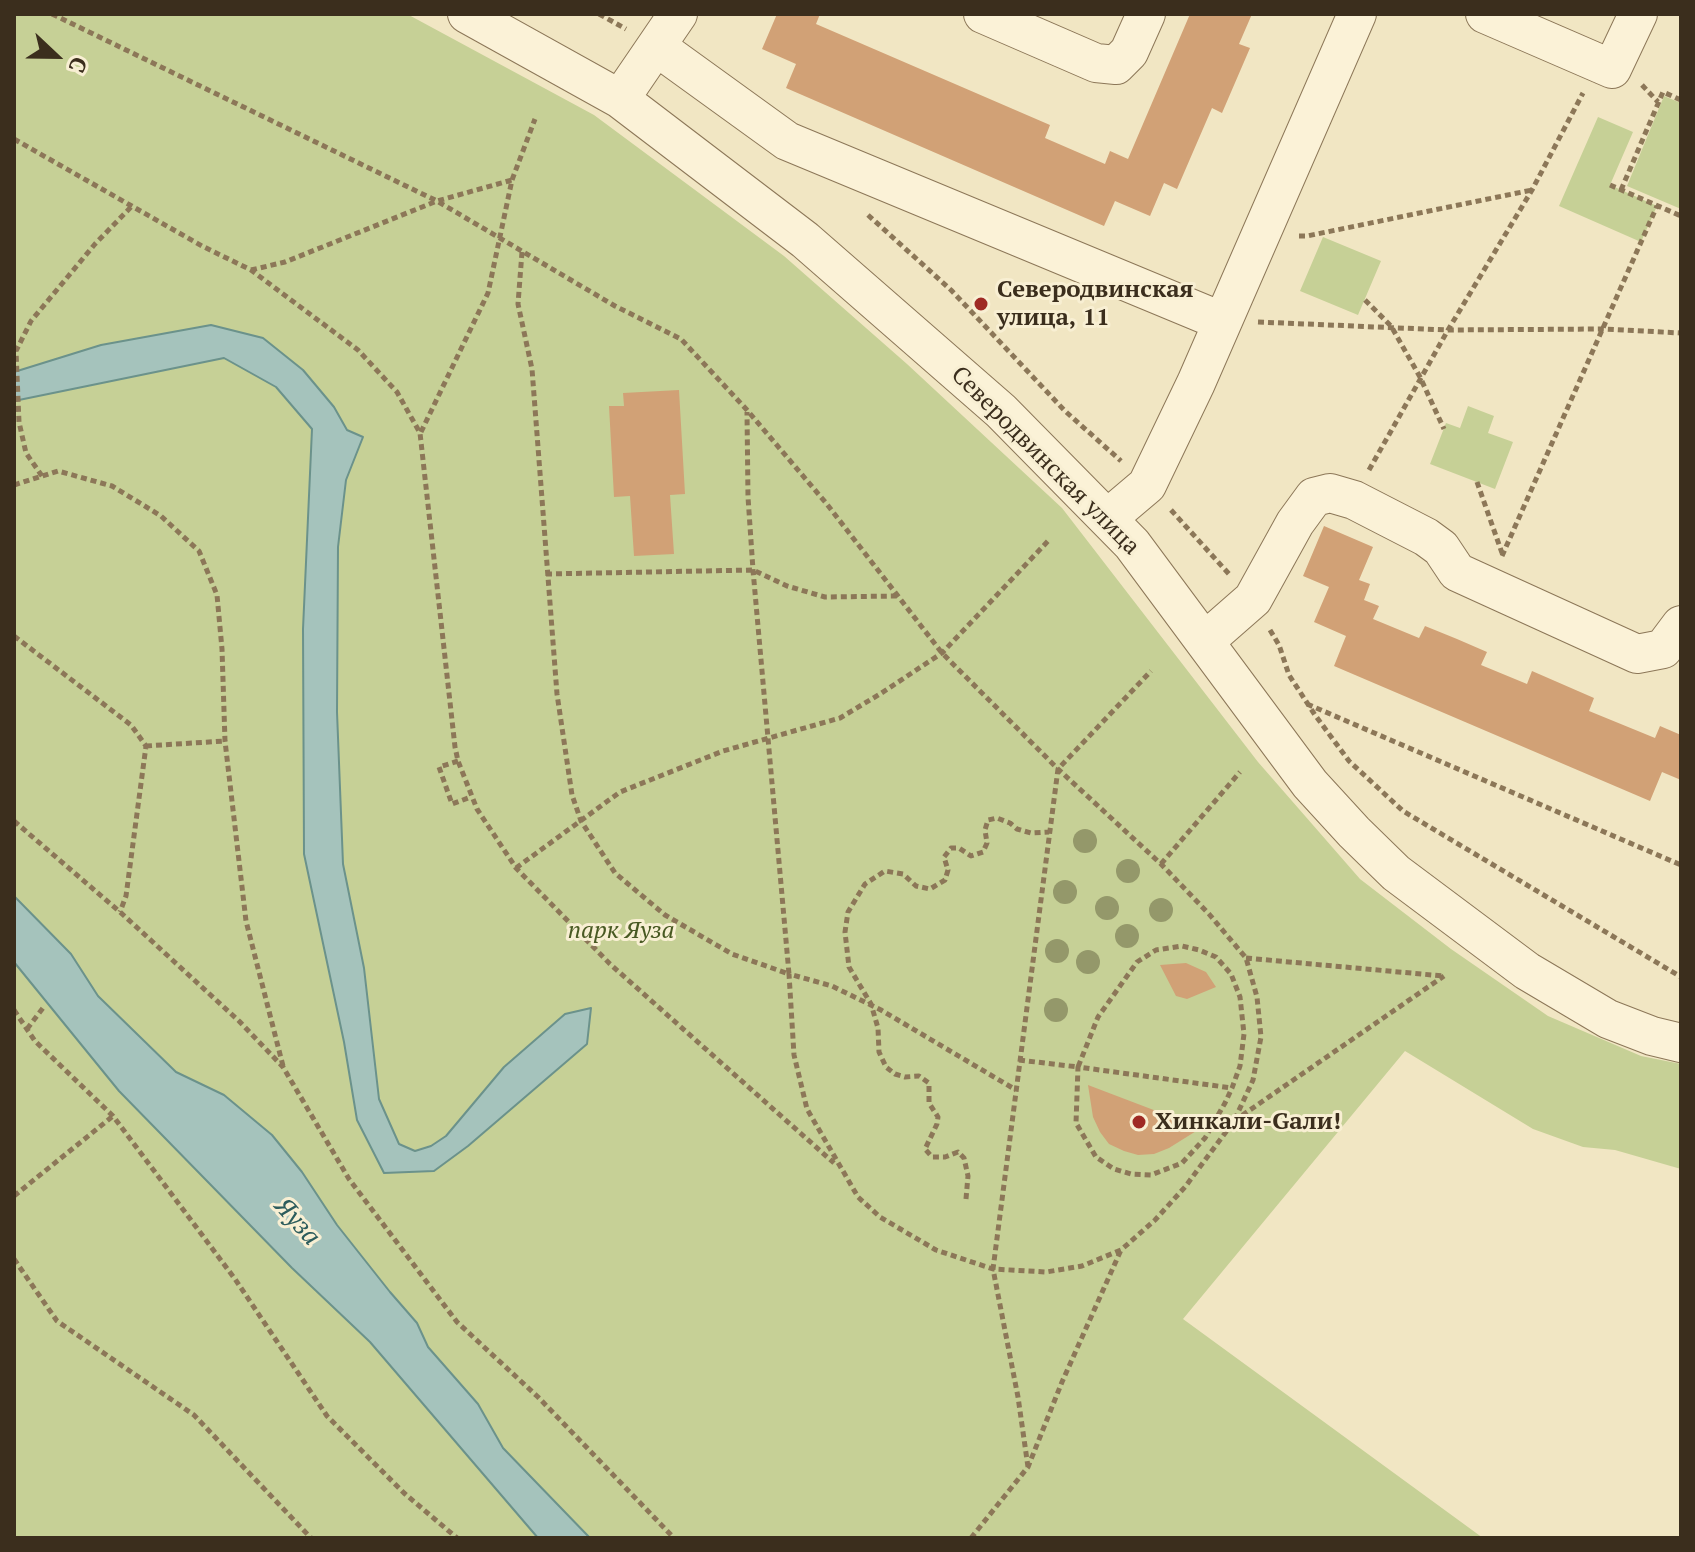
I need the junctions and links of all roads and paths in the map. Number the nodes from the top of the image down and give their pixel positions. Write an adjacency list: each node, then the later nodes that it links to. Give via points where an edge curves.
1 (52, 14): 20 (path)
2 (467, 14): 9 (street, Северодвинская улица)
3 (678, 14): 10 (street)
4 (983, 14): 5 (street, via 1096,63 1116,65 1129,52)
5 (1146, 14)
6 (1357, 14): 24 (street)
7 (1485, 14): 11 (street)
8 (1638, 14): 11 (street, via 1612,69)
9 (510, 24): 12 (street, Северодвинская улица)
10 (657, 47): 12 (street); 29 (street, via 787,141)
11 (1598, 63): 18 (path)
12 (620, 99): 42 (street, Северодвинская улица, via 805,240 916,335)
13 (1681, 100): 19 (path, via 1663,92)
14 (535, 119): 16 (path)
15 (14, 139): 22 (path)
16 (512, 180): 20 (path); 25 (path)
17 (1610, 185): 19 (path)
18 (1532, 190): 24 (path, via 1307,236); 32 (path)
19 (1621, 190): 21 (path)
20 (437, 201): 25 (path); 27 (path, via 285,262)
21 (1657, 206): 23 (path); 31 (path)
22 (131, 207): 27 (path); 38 (path, via 31,321 16,351 19,422 26,453)
23 (1681, 216)
24 (1262, 234): 29 (street)
25 (502, 240): 26 (path); 37 (path, via 488,293)
26 (522, 252): 35 (path, via 681,339); 46 (path, via 518,304 532,369)
27 (251, 270): 37 (path, via 358,350 397,392)
28 (1365, 300): 30 (path)
29 (1221, 321): 30 (path); 42 (street, via 1147,485)
30 (1391, 326): 32 (path); 34 (path)
31 (1602, 329): 32 (path); 33 (path); 45 (path)
32 (1448, 330): 34 (path)
33 (1681, 333)
34 (1420, 377): 36 (path); 41 (path)
35 (747, 410): 44 (path); 47 (path)
36 (1444, 429)
37 (420, 433): 57 (path)
38 (42, 476): 40 (path); 55 (path, via 58,471 112,486 161,516 199,551 217,595)
39 (1477, 482): 45 (path)
40 (14, 485)
41 (1354, 500): 45 (street, via 1426,537 1457,572); 50 (street, via 1330,493 1314,497 1253,599)
42 (1108, 518): 50 (street, Северодвинская улица)
43 (1048, 541): 51 (path)
44 (753, 570): 46 (path); 47 (path, via 825,597); 54 (path)
45 (1496, 570): 48 (street, via 1637,654 1663,649)
46 (546, 574): 62 (path, via 559,709)
47 (898, 596): 51 (path)
48 (1681, 625)
49 (14, 636): 56 (path, via 131,725)
50 (1205, 641): 74 (street, Северодвинская улица, via 1310,784 1396,873 1538,977 1608,1019)
51 (942, 653): 54 (path, via 840,718); 58 (path)
52 (1151, 671): 58 (path)
53 (1307, 704): 65 (path)
54 (767, 740): 62 (path, via 723,751 620,792); 69 (path)
55 (225, 741): 56 (path); 76 (path, via 246,921)
56 (146, 746): 67 (path)
57 (458, 761): 60 (path); 60 (path, via 439,767 452,804)
58 (1058, 769): 63 (path); 64 (path)
59 (1240, 772): 64 (path)
60 (471, 797): 66 (path)
61 (14, 821): 67 (path)
62 (581, 821): 66 (path); 69 (path, via 615,873 665,915 732,954)
63 (1049, 832): 70 (path, via 1031,833 997,818 988,820 983,852 971,856 951,848 944,857 945,880 930,889 885,871 865,884 848,912 846,949 849,967); 75 (path)
64 (1161, 864): 68 (path)
65 (1681, 865)
66 (516, 868): 82 (path, via 640,993)
67 (120, 912): 76 (path)
68 (1246, 958): 81 (path, via 1261,1037 1253,1080); 81 (path, via 1444,976)
69 (789, 974): 70 (path); 82 (path, via 794,1055 807,1109)
70 (871, 1004): 79 (path); 84 (path, via 886,1067 929,1083 929,1103 938,1117 925,1149 932,1157 958,1152 964,1158)
71 (43, 1008): 73 (path)
72 (14, 1010): 73 (path)
73 (27, 1029): 80 (path)
74 (1681, 1043)
75 (1019, 1060): 77 (path); 79 (path)
76 (283, 1067): 91 (path, via 349,1179 457,1322)
77 (1078, 1067): 78 (path); 78 (path, via 1076,1123 1096,1157 1131,1174 1151,1175 1182,1163 1205,1138); 78 (path, via 1098,1017 1137,962 1156,950 1182,946 1216,957 1231,974 1240,997 1244,1034)
78 (1232, 1088)
79 (1016, 1090): 87 (path)
80 (113, 1116): 83 (path); 90 (path, via 235,1279 327,1416)
81 (1234, 1121): 85 (path, via 1185,1187)
82 (838, 1166): 87 (path, via 858,1197 880,1217 936,1250)
83 (14, 1196)
84 (966, 1199)
85 (1121, 1250): 87 (path, via 1082,1266 1046,1272); 88 (path)
86 (14, 1259): 89 (path, via 57,1321 194,1415)
87 (993, 1269): 88 (path)
88 (1028, 1467): 92 (path)
89 (311, 1538)
90 (457, 1538)
91 (674, 1538)
92 (971, 1538)

